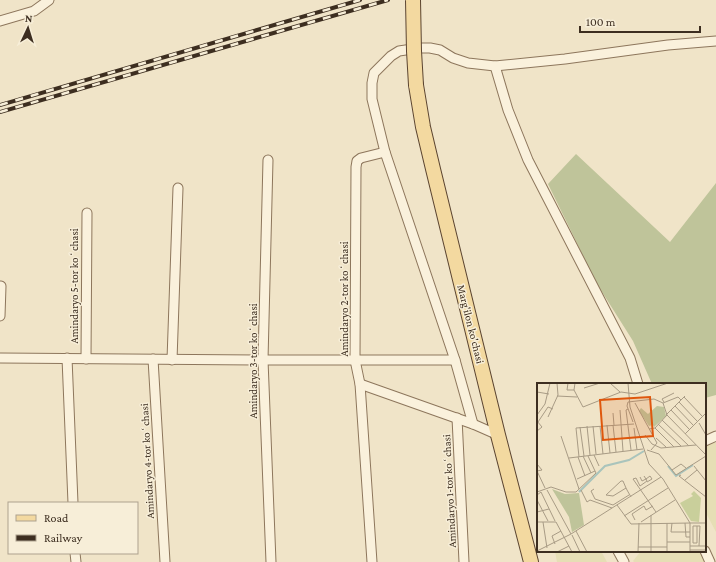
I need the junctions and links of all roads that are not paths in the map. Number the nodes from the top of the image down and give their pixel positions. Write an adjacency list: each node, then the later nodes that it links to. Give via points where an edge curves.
1 (50, 0): 3 (street, via 34,11)
2 (413, 0): 24 (main road, Marg'ilon ko'chasi, bridge, via 416,85 423,127)
3 (0, 21)
4 (716, 41): 5 (street)
5 (495, 66): 6 (street, via 468,63 430,48 399,51 390,56 374,73 372,83 372,99); 20 (street, via 508,110 528,160 630,358)
6 (385, 152): 18 (street, Amindaryo 2-tor koʻchasi, via 361,158 357,161 356,167); 19 (street)
7 (268, 160): 17 (street, Amindaryo 3-tor koʻchasi)
8 (178, 188): 16 (street)
9 (87, 213): 14 (street, Amindaryo 5-tor koʻchasi)
10 (1, 286): 11 (street)
11 (0, 316)
12 (0, 358): 13 (street)
13 (67, 358): 14 (street); 27 (street, Amindaryo 5-tor koʻchasi)
14 (86, 359): 15 (street)
15 (153, 360): 16 (street); 30 (street, Amindaryo 4-tor koʻchasi)
16 (172, 360): 17 (street)
17 (263, 360): 18 (street); 31 (street, Amindaryo 3-tor koʻchasi)
18 (355, 360): 19 (street); 21 (street, Amindaryo 2-tor koʻchasi)
19 (455, 360): 23 (street)
20 (638, 383)
21 (360, 384): 22 (street); 32 (street, Amindaryo 2-tor koʻchasi)
22 (457, 418): 23 (street); 33 (street, Amindaryo 1-tor koʻchasi)
23 (473, 424): 24 (street)
24 (498, 435): 34 (main road, Marg'ilon ko'chasi)
25 (716, 436): 26 (street)
26 (706, 441)
27 (73, 502)
28 (619, 552): 35 (street)
29 (705, 552): 36 (street)
30 (165, 562)
31 (271, 562)
32 (372, 562)
33 (464, 562)
34 (531, 562)
35 (624, 562)
36 (710, 562)

